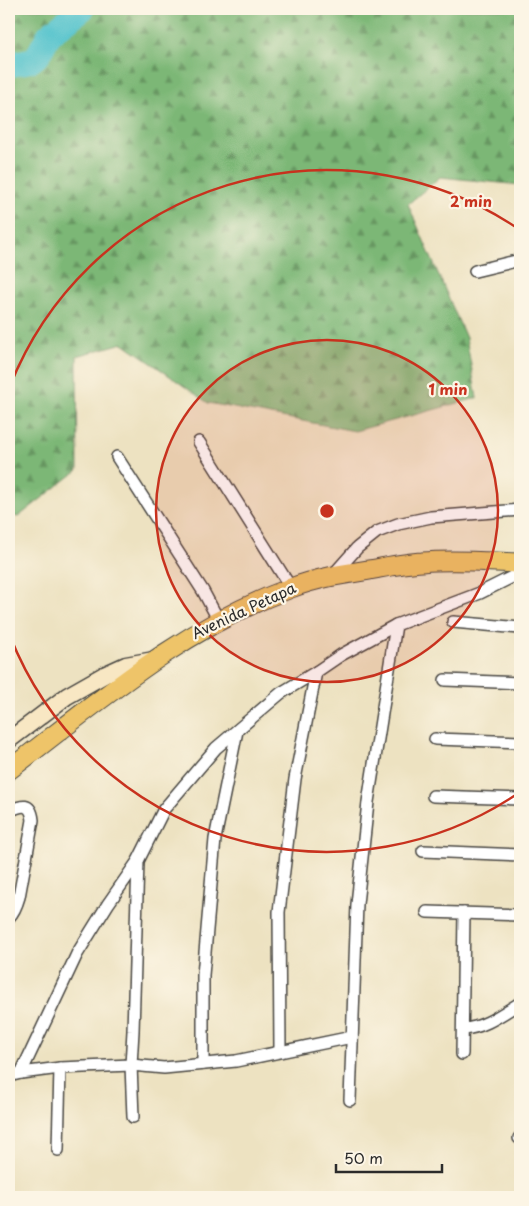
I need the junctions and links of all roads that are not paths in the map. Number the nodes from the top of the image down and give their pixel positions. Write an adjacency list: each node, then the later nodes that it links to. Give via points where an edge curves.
1 (520, 260): 2 (street)
2 (475, 271)
3 (199, 442): 9 (street)
4 (117, 457): 10 (street)
5 (520, 510): 8 (street, via 431,517 398,524 377,532 357,548)
6 (520, 563): 8 (main road, Avenida Petapa, via 440,560)
7 (520, 574): 12 (street, via 480,593)
8 (333, 575): 9 (main road, Avenida Petapa)
9 (291, 588): 10 (main road, Avenida Petapa)
10 (219, 621): 14 (main road, Avenida Petapa)
11 (453, 622): 13 (street)
12 (396, 624): 15 (street); 35 (street, via 368,802 357,904)
13 (520, 628)
14 (154, 660): 20 (main road, via 112,671 67,696); 22 (main road, Avenida Petapa)
15 (316, 672): 18 (street, via 281,693); 36 (street, via 295,779 280,912)
16 (445, 680): 17 (street)
17 (520, 683)
18 (237, 730): 28 (street, via 216,748 164,809); 38 (street, via 216,839 203,975)
19 (435, 739): 21 (street)
20 (9, 740)
21 (520, 742)
22 (9, 770)
23 (433, 796): 24 (street)
24 (520, 799)
25 (9, 811): 32 (street, via 24,806 31,811 33,820 19,897)
26 (423, 851): 27 (street)
27 (520, 855)
28 (138, 861): 39 (street); 41 (street, via 77,954)
29 (426, 912): 30 (street)
30 (464, 913): 31 (street); 34 (street)
31 (520, 916)
32 (9, 917)
33 (520, 1003): 34 (street, via 488,1022)
34 (463, 1029): 37 (street)
35 (352, 1037): 36 (street); 42 (street)
36 (280, 1051): 38 (street)
37 (462, 1054)
38 (204, 1064): 39 (street, via 164,1068)
39 (130, 1065): 40 (street); 43 (street)
40 (60, 1068): 41 (street); 44 (street)
41 (12, 1076)
42 (350, 1100)
43 (133, 1117)
44 (58, 1150)

